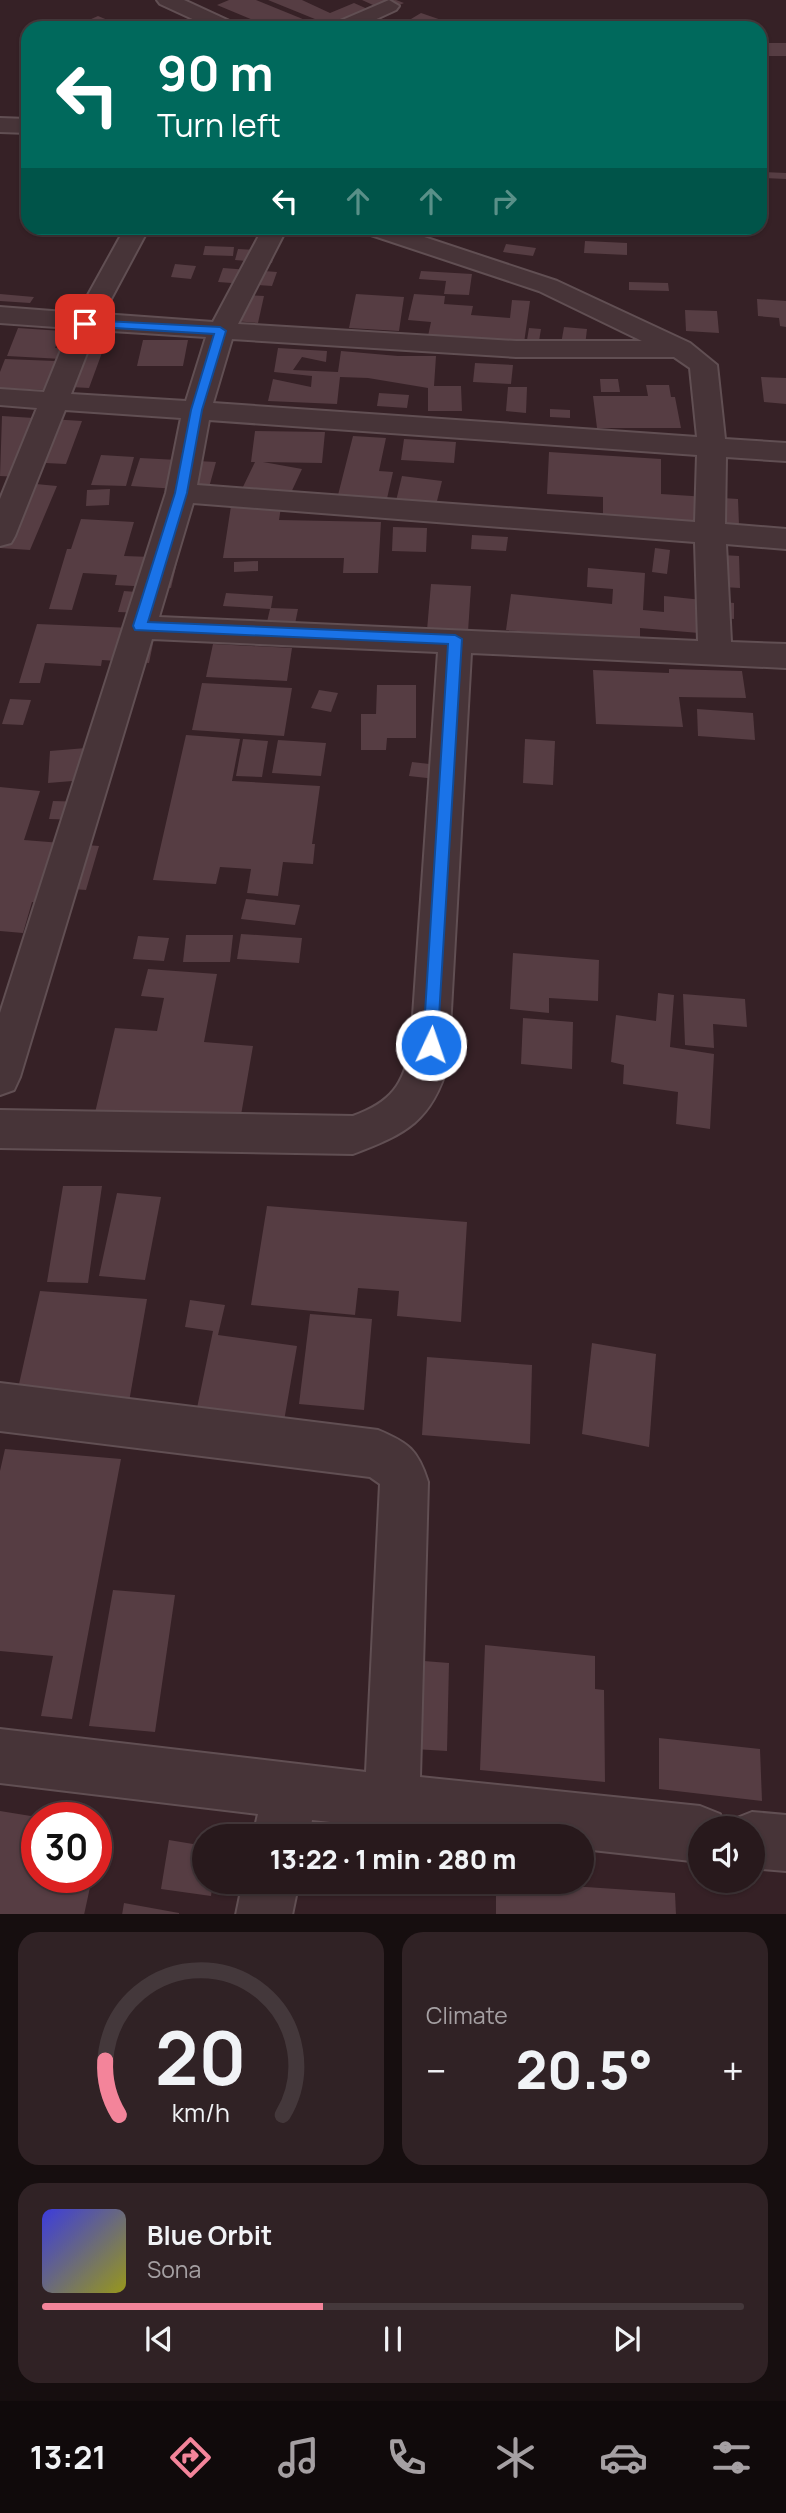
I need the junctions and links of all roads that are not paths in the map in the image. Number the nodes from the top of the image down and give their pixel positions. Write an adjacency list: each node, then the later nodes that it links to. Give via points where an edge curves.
1 (167, 0): 3 (street)
2 (390, 6): 4 (street)
3 (214, 21)
4 (356, 21)
5 (0, 125): 6 (street)
6 (21, 126)
7 (133, 235): 11 (street)
8 (271, 235): 12 (street)
9 (395, 235): 13 (street, via 548,286)
10 (0, 316): 11 (street)
11 (85, 324): 12 (street); 15 (street)
12 (220, 331): 13 (street, via 516,349); 16 (street)
13 (680, 349): 17 (street, via 705,369)
14 (0, 397): 15 (street)
15 (56, 401): 16 (street); 21 (street)
16 (197, 410): 17 (street); 19 (street)
17 (712, 447): 18 (street); 20 (street)
18 (786, 452)
19 (181, 493): 20 (street); 23 (street)
20 (710, 531): 22 (street); 25 (street)
21 (0, 536)
22 (786, 539)
23 (140, 626): 24 (street); 27 (street)
24 (455, 639): 25 (street); 28 (street, via 431,1045 427,1075 415,1097 379,1127 353,1135)
25 (715, 653): 26 (street)
26 (786, 656)
27 (0, 1077)
28 (0, 1129)
29 (0, 1407): 31 (street, via 379,1454 400,1468 404,1482)
30 (0, 1756): 32 (street)
31 (392, 1802): 32 (street); 33 (street)
32 (286, 1813)
33 (688, 1833)
34 (765, 1841): 35 (street)
35 (786, 1843)
36 (268, 1894): 37 (street)
37 (264, 1914)

